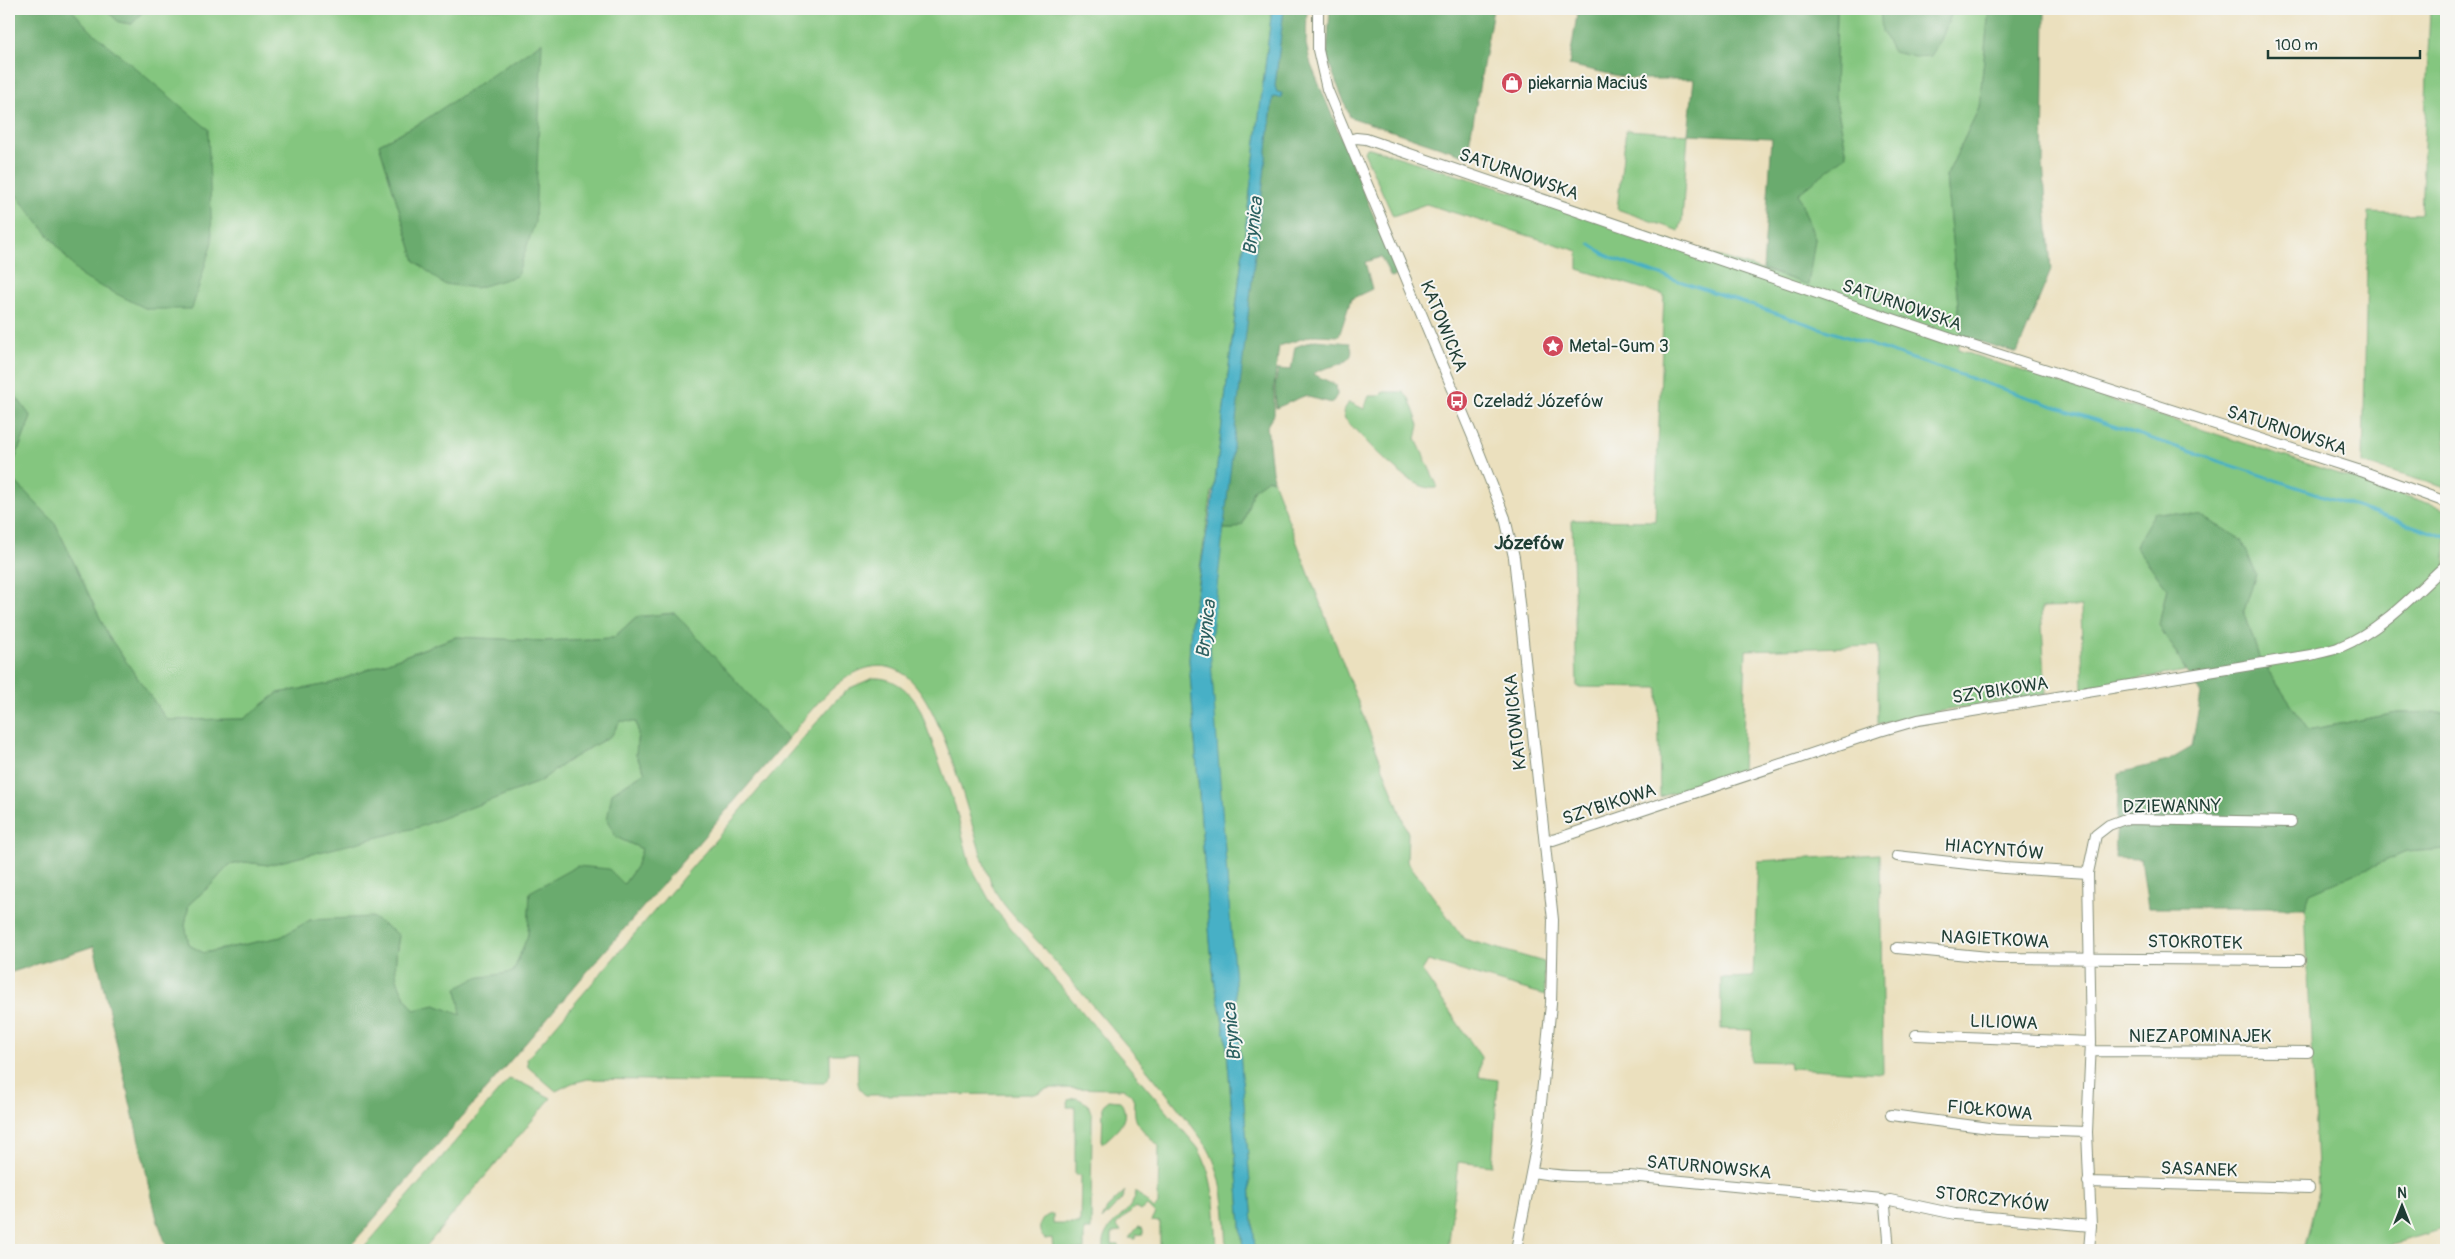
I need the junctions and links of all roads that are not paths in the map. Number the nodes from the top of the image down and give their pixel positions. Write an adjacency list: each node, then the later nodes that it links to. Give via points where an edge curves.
1 (1318, 9): 2 (street, KATOWICKA, via 1321,71)
2 (1349, 140): 3 (street, SATURNOWSKA, via 1366,139 1957,341 2364,472); 6 (street, KATOWICKA, via 1504,518 1514,557)
3 (2446, 502)
4 (2446, 565): 6 (street, SZYBIKOWA, via 2385,620 2339,647 1918,720 1553,840)
5 (2291, 822): 8 (street, DZIEWANNY, via 2125,819 2096,835)
6 (1545, 839): 17 (street, via 1553,920 1551,985 1544,1084)
7 (1897, 856): 8 (street, HIACYNTÓW)
8 (2088, 873): 10 (street, DZIEWANNY)
9 (1897, 948): 10 (street, NAGIETKOWA, via 1998,958)
10 (2091, 959): 11 (street, STOKROTEK); 13 (street, DZIEWANNY)
11 (2300, 960)
12 (1916, 1035): 13 (street, LILIOWA)
13 (2091, 1046): 14 (street, NIEZAPOMINAJEK); 16 (street, DZIEWANNY)
14 (2308, 1052)
15 (1892, 1115): 16 (street, FIOŁKOWA, via 1997,1129)
16 (2087, 1132): 18 (street, DZIEWANNY)
17 (1533, 1172): 20 (street, SATURNOWSKA, via 1586,1178 1629,1176); 22 (street)
18 (2088, 1182): 19 (street, SASANEK); 21 (street, DZIEWANNY)
19 (2309, 1188)
20 (1886, 1200): 21 (street, STORCZYKÓW, via 1955,1214); 23 (street)
21 (2091, 1226): 24 (street, DZIEWANNY)
22 (1516, 1250)
23 (1889, 1250)
24 (2089, 1250)

